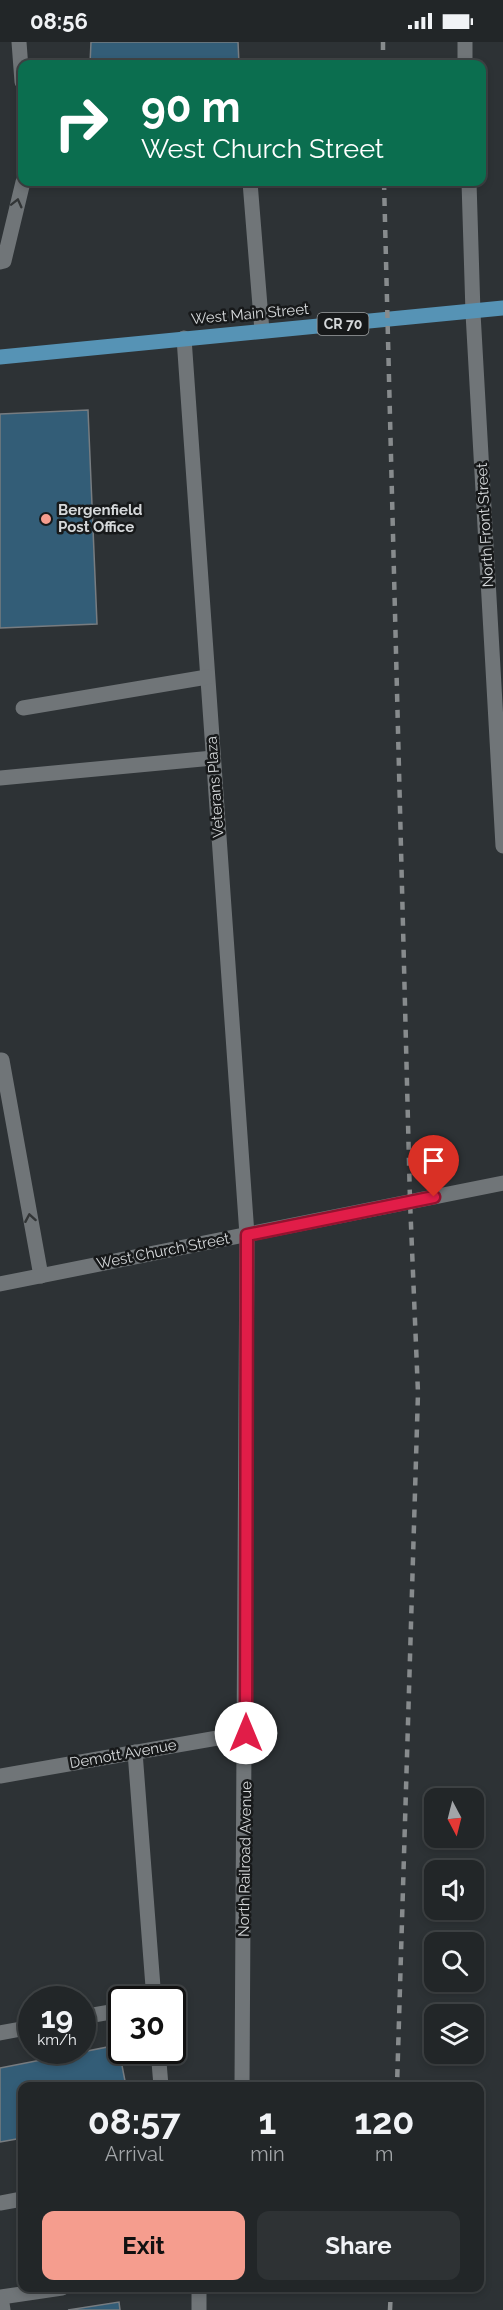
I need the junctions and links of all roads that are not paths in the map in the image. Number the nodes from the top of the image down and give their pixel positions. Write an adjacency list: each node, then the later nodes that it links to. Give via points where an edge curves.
1 (19, 42): 3 (street)
2 (465, 42): 4 (street)
3 (20, 60)
4 (465, 60)
5 (22, 186): 8 (street, one-way to 5, via 4,261)
6 (250, 186): 11 (street)
7 (469, 186): 10 (street, North Front Street)
8 (0, 262)
9 (503, 308): 10 (main road, West Main Street / CR 70)
10 (473, 313): 11 (main road, West Main Street / CR 70); 17 (street, North Front Street)
11 (262, 331): 12 (main road, West Main Street / CR 70)
12 (184, 338): 13 (main road, West Main Street / CR 70); 14 (street, Veterans Plaza)
13 (0, 357)
14 (207, 677): 15 (street); 16 (street, Veterans Plaza)
15 (23, 708)
16 (213, 758): 18 (street); 22 (street, Veterans Plaza)
17 (501, 759): 19 (street, North Front Street)
18 (0, 778)
19 (503, 846)
20 (0, 1060): 23 (street, one-way to 20)
21 (503, 1183): 22 (street, West Church Street)
22 (247, 1235): 23 (street, West Church Street); 25 (street, North Railroad Avenue)
23 (41, 1275): 24 (street, West Church Street)
24 (0, 1284)
25 (246, 1733): 26 (street, Demott Avenue); 33 (street, North Railroad Avenue)
26 (135, 1752): 27 (street, Demott Avenue); 28 (street)
27 (0, 1776)
28 (153, 1986)
29 (18, 2030): 30 (street)
30 (0, 2033)
31 (159, 2064): 32 (street)
32 (160, 2082)
33 (242, 2082)
34 (18, 2200): 35 (street)
35 (0, 2203)
36 (35, 2292): 38 (street, via 1,2297)
37 (199, 2292): 39 (street)
38 (3, 2310)
39 (199, 2310)

